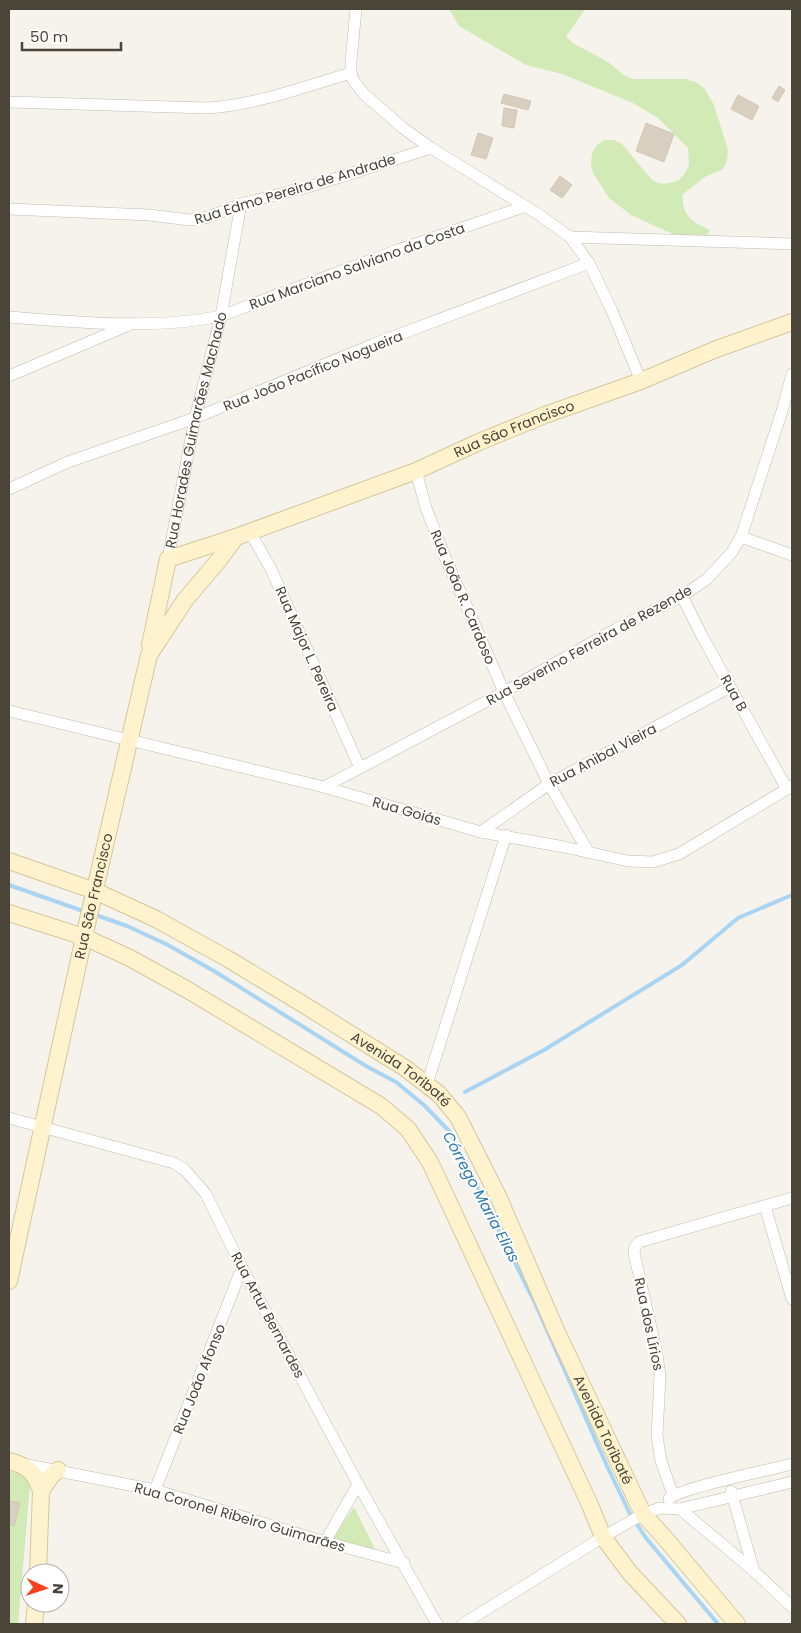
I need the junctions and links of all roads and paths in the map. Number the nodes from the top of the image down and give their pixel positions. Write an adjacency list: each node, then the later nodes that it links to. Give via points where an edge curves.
1 (356, 9): 2 (street)
2 (351, 73): 3 (street, via 259,101 224,107); 4 (street, via 364,94)
3 (9, 102)
4 (431, 148): 5 (street, Rua Edmo Pereira de Andrade); 6 (street)
5 (241, 204): 7 (street, Rua Edmo Pereira de Andrade, via 209,217 190,220 150,215); 11 (street, Rua Horades Guimarães Machado)
6 (526, 206): 8 (street); 11 (street, Rua Marciano Salviano da Costa)
7 (9, 209)
8 (570, 237): 9 (street); 10 (street)
9 (792, 244)
10 (589, 263): 17 (street); 18 (street, Rua João Pacífico Nogueira, via 374,344)
11 (221, 316): 14 (street, Rua Marciano Salviano da Costa); 18 (street, Rua Horades Guimarães Machado)
12 (9, 317): 14 (street, Rua Marciano Salviano da Costa)
13 (792, 322): 17 (street, Rua São Francisco)
14 (133, 324): 16 (street)
15 (792, 374): 22 (street, Rua Severino Ferreira de Rezende)
16 (9, 376)
17 (641, 381): 19 (street, Rua São Francisco, via 545,414)
18 (196, 418): 20 (street, Rua João Pacífico Nogueira, via 68,462); 24 (street, Rua Horades Guimarães Machado)
19 (416, 471): 21 (street, Rua São Francisco); 28 (street, Rua João R. Cardoso, via 445,557)
20 (9, 488)
21 (243, 534): 24 (street, Rua São Francisco); 26 (street, Rua São Francisco, via 185,600); 31 (street, Rua Major L. Pereira, via 271,569)
22 (741, 537): 23 (street); 25 (street, Rua Severino Ferreira de Rezende, via 707,579)
23 (792, 555)
24 (168, 559): 26 (street, Rua Horades Guimarães Machado)
25 (682, 596): 27 (street, Rua B); 28 (street, Rua Severino Ferreira de Rezende)
26 (149, 655): 30 (street, Rua São Francisco)
27 (730, 687): 32 (street, Rua Anibal Vieira); 34 (street, Rua B)
28 (504, 692): 31 (street, Rua Severino Ferreira de Rezende); 32 (street, Rua João R. Cardoso)
29 (9, 711): 30 (street, Rua Goiás)
30 (129, 740): 33 (street, Rua Goiás); 39 (street, Rua São Francisco)
31 (360, 768): 33 (street, Rua Severino Ferreira de Rezende)
32 (549, 784): 35 (street, Rua Anibal Vieira); 37 (street, Rua João R. Cardoso)
33 (324, 788): 35 (street, Rua Goiás)
34 (790, 788): 37 (street, Rua Goiás, via 679,854 652,862)
35 (481, 832): 36 (street, Rua Goiás)
36 (506, 835): 37 (street, Rua Goiás); 42 (street)
37 (589, 853)
38 (9, 861): 39 (street, Avenida Toribaté)
39 (94, 896): 41 (street, Rua São Francisco); 42 (street, Avenida Toribaté, via 156,919 228,959)
40 (9, 912): 41 (street)
41 (85, 932): 44 (street, Rua São Francisco); 63 (street, via 381,1106 408,1129 430,1162 590,1505)
42 (427, 1084): 62 (street, Avenida Toribaté, via 440,1094 458,1117 498,1196)
43 (9, 1118): 44 (street, Rua Artur Bernardes)
44 (44, 1127): 47 (street, Rua Artur Bernardes, via 174,1164 185,1170 206,1194); 48 (street, Rua São Francisco)
45 (792, 1198): 46 (street)
46 (765, 1206): 49 (street); 58 (street, Rua dos Lírios, via 639,1242 635,1247 660,1376 657,1436 661,1461)
47 (242, 1268): 55 (street, Rua Artur Bernardes); 56 (street, Rua João Afonso)
48 (9, 1281)
49 (792, 1299)
50 (13, 1462): 52 (street, Rua Coronel Ribeiro Guimarães); 57 (street, via 34,1474)
51 (792, 1464): 53 (street)
52 (58, 1470): 56 (street, Rua Coronel Ribeiro Guimarães); 57 (street)
53 (728, 1480): 58 (street); 59 (street)
54 (792, 1482): 59 (street)
55 (358, 1484): 64 (street); 66 (street, Rua Artur Bernardes)
56 (155, 1490): 64 (street, Rua Coronel Ribeiro Guimarães)
57 (41, 1491): 65 (street)
58 (673, 1495): 60 (street)
59 (732, 1496): 61 (street); 67 (street)
60 (660, 1508): 61 (street); 62 (street)
61 (680, 1509): 67 (street)
62 (640, 1516): 63 (street); 72 (street, Avenida Toribaté, via 664,1537)
63 (609, 1533): 70 (street); 71 (street, via 630,1572)
64 (325, 1542): 66 (street, Rua Coronel Ribeiro Guimarães)
65 (38, 1563)
66 (404, 1563): 69 (street, Rua Artur Bernardes)
67 (754, 1571): 68 (street)
68 (792, 1607)
69 (437, 1624)
70 (463, 1624)
71 (678, 1624)
72 (737, 1624)

